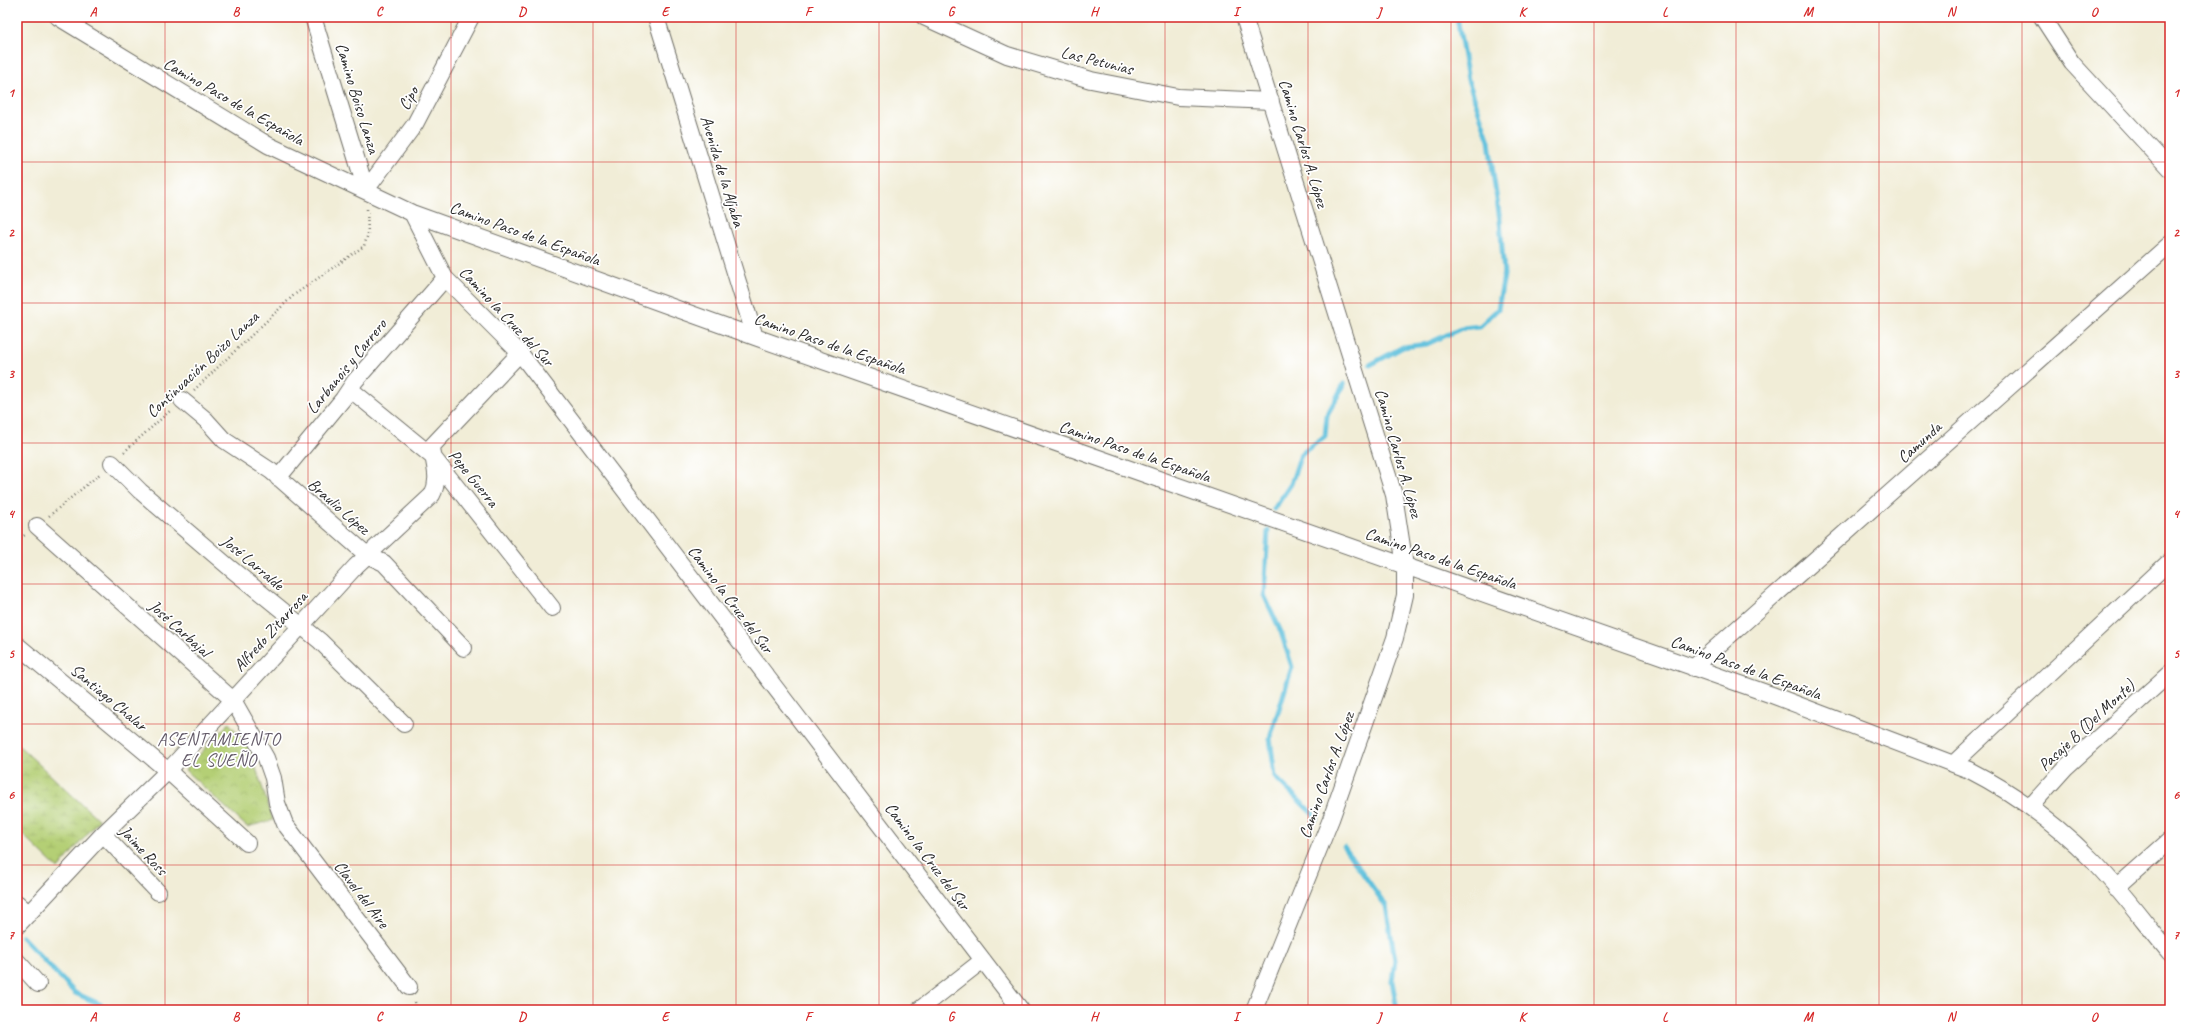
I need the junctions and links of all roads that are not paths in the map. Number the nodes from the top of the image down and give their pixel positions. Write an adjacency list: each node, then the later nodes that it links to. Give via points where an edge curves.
1 (58, 17): 10 (street, Camino Paso de la Española, via 268,145)
2 (313, 17): 10 (street, Camino Boiso Lanza)
3 (471, 17): 10 (street, Cipo, via 415,124)
4 (656, 17): 14 (street, Avenida de la Aljaba)
5 (924, 17): 8 (street, Las Petunias, via 1007,55 1091,80 1178,97)
6 (1244, 17): 8 (street, Camino Carlos A. López)
7 (2042, 17): 9 (street, via 2072,62)
8 (1271, 101): 24 (street, Camino Carlos A. López, via 1394,495)
9 (2170, 169)
10 (366, 190): 11 (street, Camino Paso de la Española)
11 (412, 213): 13 (street, Camino la Cruz del Sur); 14 (street, Camino Paso de la Española)
12 (2170, 244): 29 (street, Camunda)
13 (445, 278): 15 (street, Camino la Cruz del Sur); 16 (street, Larbanois y Carrero)
14 (755, 337): 24 (street, Camino Paso de la Española)
15 (520, 353): 18 (street, Alfredo Zitarrosa, via 432,446); 45 (street, Camino la Cruz del Sur)
16 (350, 389): 18 (street, Pepe Guerra); 20 (street, Larbanois y Carrero)
17 (182, 400): 20 (street, Braulio López, via 206,420 224,440 259,462)
18 (433, 457): 22 (street, Alfredo Zitarrosa, via 437,486 432,495); 25 (street, Pepe Guerra)
19 (112, 463): 26 (street, José Larralde, via 140,491)
20 (278, 478): 22 (street, Braulio López)
21 (37, 526): 31 (street, José Carbajal)
22 (367, 555): 26 (street, Alfredo Zitarrosa); 28 (street, Braulio López, via 384,563)
23 (2170, 561): 33 (street)
24 (1405, 566): 29 (street, Camino Paso de la Española); 51 (street, Camino Carlos A. López, via 1405,595 1395,638 1331,819)
25 (552, 608)
26 (299, 626): 31 (street, Alfredo Zitarrosa); 32 (street, José Larralde, via 320,641)
27 (17, 645): 34 (street, Santiago Chalar)
28 (464, 648)
29 (1693, 668): 33 (street, Camino Paso de la Española, via 1772,695)
30 (2170, 673): 35 (street, Pasaje B (Del Monte), via 2066,767)
31 (233, 700): 34 (street, Alfredo Zitarrosa); 36 (street, José Carbajal, via 266,758)
32 (404, 724)
33 (1953, 764): 35 (street, Camino Paso de la Española, via 2000,785)
34 (168, 771): 37 (street, Alfredo Zitarrosa); 39 (street, Santiago Chalar)
35 (2030, 807): 40 (street, Camino Paso de la Española, via 2092,860)
36 (285, 824): 48 (street, Clavel del Aire)
37 (103, 834): 41 (street, Jaime Ross); 43 (street, Alfredo Zitarrosa)
38 (2170, 840): 40 (street)
39 (247, 843)
40 (2116, 888): 44 (street, Camino Paso de la Española)
41 (158, 892)
42 (17, 903): 43 (street)
43 (22, 921)
44 (2170, 952)
45 (983, 960): 49 (street); 50 (street, Camino la Cruz del Sur)
46 (17, 961): 47 (street)
47 (38, 984)
48 (409, 987)
49 (919, 1010)
50 (1021, 1010)
51 (1254, 1010)

